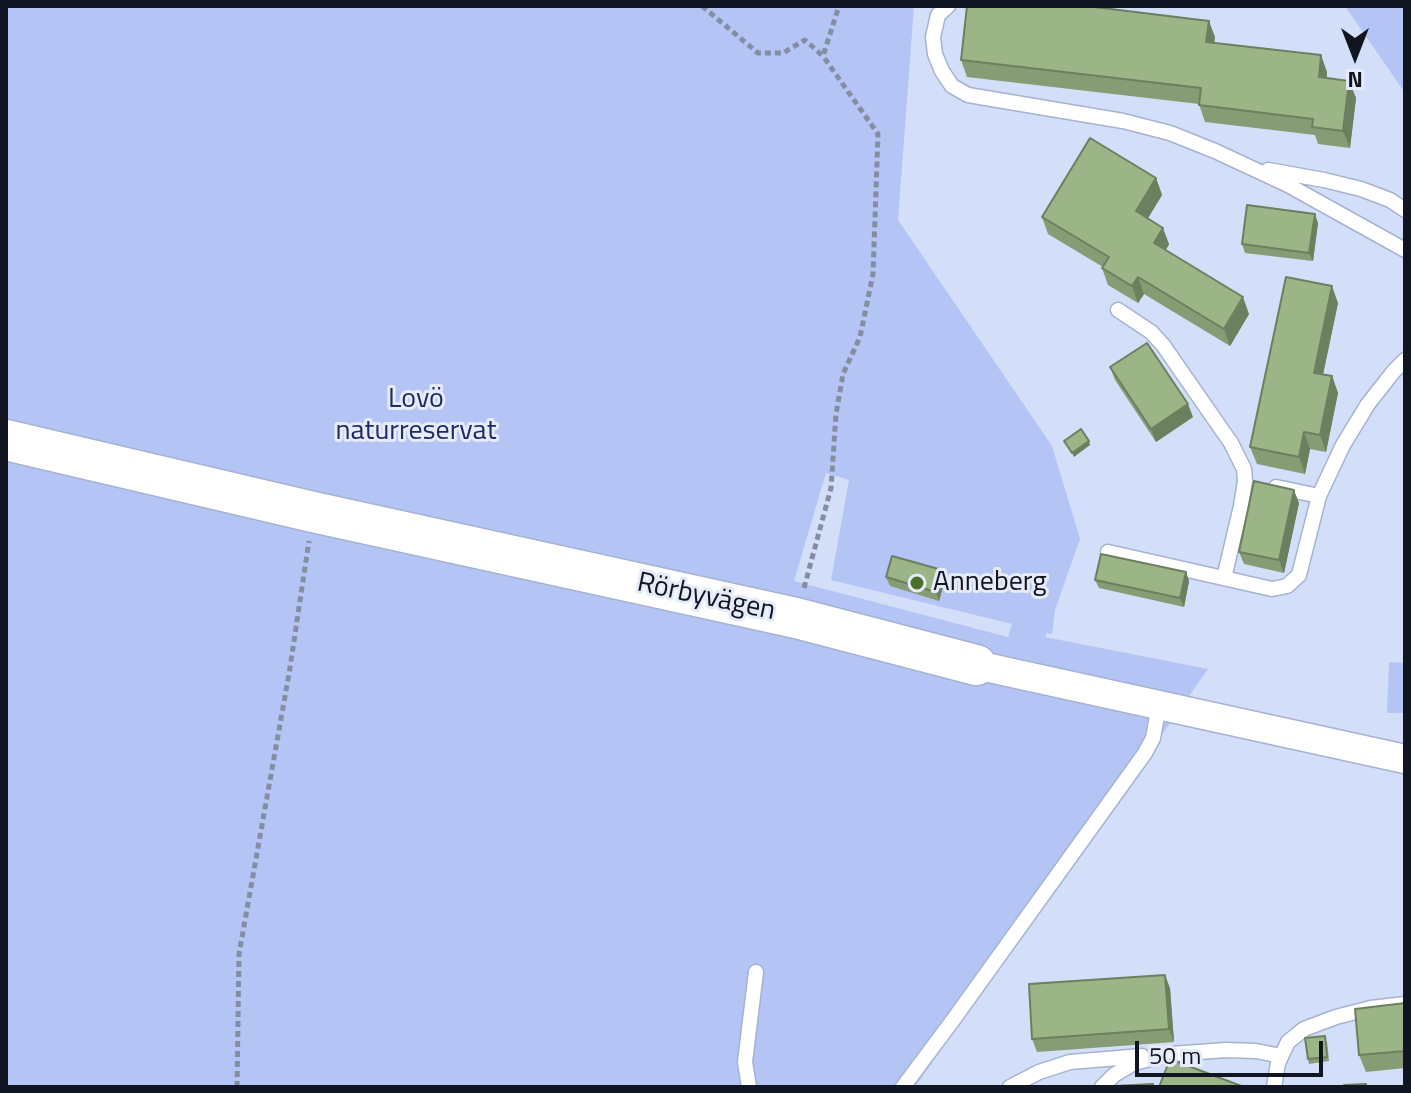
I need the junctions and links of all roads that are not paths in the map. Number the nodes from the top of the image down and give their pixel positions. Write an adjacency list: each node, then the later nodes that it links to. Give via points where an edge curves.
1 (948, 6): 2 (lane, via 938,15 935,54 952,86 968,95 1170,133)
2 (1249, 167): 3 (lane, via 1361,189); 4 (lane)
3 (1405, 210)
4 (1405, 250)
5 (1118, 310): 8 (lane, via 1163,345 1231,443)
6 (1405, 360): 9 (lane, via 1368,404)
7 (6, 440): 12 (street, Rörbyvägen, via 796,618)
8 (1245, 481): 9 (lane); 11 (lane)
9 (1319, 496): 11 (lane, via 1299,575 1287,586 1272,589)
10 (1108, 552): 11 (lane)
11 (1224, 578)
12 (976, 665): 13 (street, Rörbyvägen)
13 (1159, 705): 14 (street, Rörbyvägen); 20 (lane, via 1145,753)
14 (1405, 759)
15 (756, 972): 19 (lane, via 745,1062)
16 (1405, 1004): 18 (lane, via 1371,1008 1304,1029)
17 (1171, 1054): 18 (lane, via 1226,1050); 21 (lane, via 1070,1062); 22 (lane, via 1134,1063)
18 (1281, 1056): 23 (lane)
19 (749, 1087)
20 (903, 1087)
21 (1010, 1087)
22 (1102, 1087)
23 (1274, 1087)

